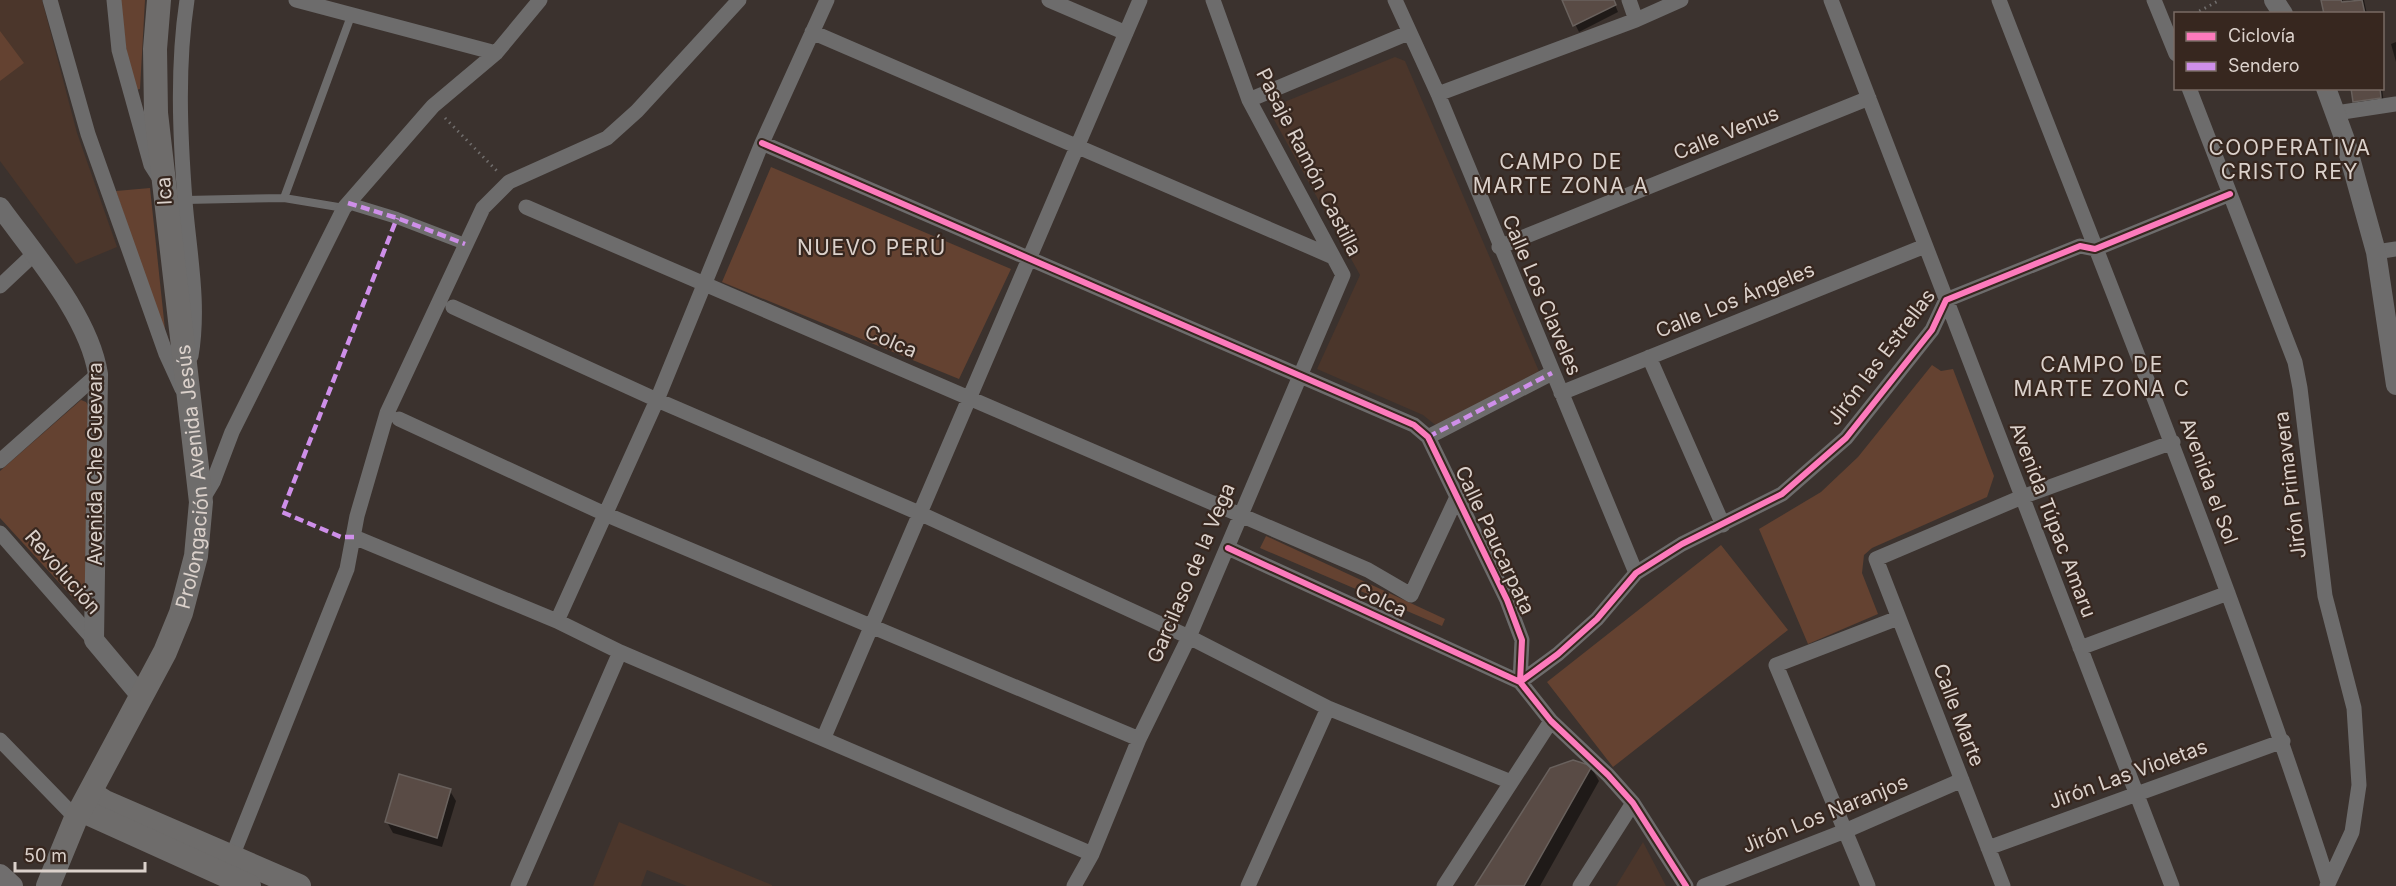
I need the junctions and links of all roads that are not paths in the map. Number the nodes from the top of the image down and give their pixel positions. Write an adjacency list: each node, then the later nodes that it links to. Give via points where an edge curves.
1 (50, 0): 60 (street, via 88,134 166,354)
2 (114, 0): 34 (street, via 119,50 141,133 151,165)
3 (159, 0): 34 (main road, Prolongación Avenida Jesús, via 156,113)
4 (187, 0): 37 (street, Ica, via 180,77)
5 (296, 0): 18 (street)
6 (540, 0): 24 (street)
7 (739, 0): 41 (street, via 637,111 607,138 508,182 483,208)
8 (827, 0): 20 (street)
9 (1049, 0): 21 (street)
10 (1140, 0): 21 (street)
11 (1213, 0): 29 (street, Pasaje Ramón Castilla)
12 (1395, 0): 22 (street, Calle Los Claveles)
13 (1629, 0): 19 (street)
14 (1681, 0): 19 (street)
15 (1831, 0): 28 (street, Avenida Túpac Amaru)
16 (1999, 0): 44 (street, Avenida el Sol)
17 (2154, 0): 23 (street)
18 (351, 16): 24 (street); 36 (lane)
19 (1636, 20): 27 (street)
20 (812, 33): 32 (street); 33 (street)
21 (1126, 33): 33 (street)
22 (1408, 33): 27 (street, Calle Los Claveles); 29 (street)
23 (2174, 51)
24 (496, 53): 38 (street, via 433,106)
25 (2190, 90): 35 (street, Jirón Primavera)
26 (2327, 90): 31 (street)
27 (1438, 94): 43 (street, Calle Los Claveles)
28 (1869, 98): 42 (street, Avenida Túpac Amaru); 43 (street, Calle Venus)
29 (1249, 100): 48 (street, Pasaje Ramón Castilla)
30 (2396, 104): 31 (street)
31 (2336, 113): 46 (street)
32 (762, 144): 49 (street); 51 (street)
33 (1078, 147): 48 (street); 49 (street)
34 (165, 186): 60 (main road, Prolongación Avenida Jesús)
35 (2230, 194): 44 (street, Jirón las Estrellas); 105 (street, Jirón Primavera, via 2295,362 2325,596 2354,708 2358,784 2352,832)
36 (284, 198): 37 (lane); 38 (lane)
37 (185, 200): 60 (street, Ica, via 194,285)
38 (346, 206): 41 (street, via 397,218); 70 (street)
39 (0, 207): 47 (street, Avenida Che Guevara)
40 (526, 207): 51 (street, Colca)
41 (465, 244): 76 (street, via 387,413)
42 (1925, 246): 53 (street, Avenida Túpac Amaru); 55 (street, Calle Los Ángeles)
43 (1499, 247): 56 (street, Calle Los Claveles)
44 (2095, 249): 53 (street, Jirón las Estrellas, via 2080,246); 66 (street, Avenida el Sol)
45 (2396, 249): 46 (street)
46 (2376, 252): 59 (street)
47 (34, 254): 52 (street); 57 (street, Avenida Che Guevara, via 82,324 95,352)
48 (1331, 256): 50 (street, Pasaje Ramón Castilla)
49 (1027, 259): 58 (street); 62 (street)
50 (1343, 275): 58 (street, Garcilaso de la Vega)
51 (704, 284): 62 (street, Colca); 63 (street)
52 (0, 286)
53 (1946, 300): 69 (street, Avenida Túpac Amaru); 74 (street, Jirón las Estrellas, via 1932,330 1846,438 1782,494)
54 (453, 307): 63 (street)
55 (1649, 357): 61 (street, Calle Los Ángeles); 74 (street)
56 (1552, 373): 61 (street, Calle Los Claveles); 65 (street)
57 (98, 374): 67 (street); 84 (street, Avenida Che Guevara)
58 (1299, 376): 65 (street, via 1414,425); 73 (street, Garcilaso de la Vega)
59 (2396, 385)
60 (188, 391): 70 (main road, Prolongación Avenida Jesús)
61 (1561, 393): 78 (street, Calle Los Claveles)
62 (968, 397): 71 (street); 73 (street, Colca)
63 (657, 400): 71 (street); 72 (street)
64 (399, 419): 72 (street)
65 (1428, 437): 68 (street, Calle Paucarpata)
66 (2173, 442): 69 (street); 79 (street, Avenida el Sol)
67 (0, 461)
68 (1457, 497): 73 (street, Colca, via 1411,595 1368,570); 87 (street, Calle Paucarpata, via 1522,640)
69 (2022, 497): 80 (street, Calle Marte, via 1876,559); 85 (street, Avenida Túpac Amaru)
70 (201, 502): 88 (main road, Prolongación Avenida Jesús, via 196,556 181,614)
71 (919, 513): 82 (street); 83 (street)
72 (605, 514): 81 (street); 82 (street)
73 (1240, 515): 77 (street, Garcilaso de la Vega)
74 (1723, 525): 78 (street, Jirón las Estrellas, via 1682,544)
75 (0, 533): 84 (street, Revolución)
76 (354, 537): 81 (street); 103 (street, via 346,569)
77 (1228, 548): 83 (street, Garcilaso de la Vega); 87 (street, Colca)
78 (1636, 573): 87 (street, Jirón las Estrellas, via 1597,619)
79 (2228, 592): 85 (street); 94 (street, Avenida el Sol)
80 (1898, 618): 95 (street, Calle Marte); 100 (street, via 1776,664)
81 (557, 621): 86 (street)
82 (871, 626): 91 (street); 92 (street)
83 (1189, 637): 89 (street); 92 (street, Garcilaso de la Vega)
84 (94, 640): 88 (street)
85 (2080, 648): 97 (street, Avenida Túpac Amaru)
86 (620, 652): 91 (street); 110 (street)
87 (1520, 682): 90 (street)
88 (141, 696): 99 (main road, Prolongación Avenida Jesús)
89 (1328, 708): 96 (street); 112 (street)
90 (1551, 721): 96 (street); 98 (street)
91 (824, 737): 102 (street)
92 (1139, 739): 102 (street, Garcilaso de la Vega)
93 (0, 740): 99 (street)
94 (2283, 741): 97 (street, Jirón Las Violetas); 105 (street, Avenida el Sol)
95 (1962, 780): 100 (street, Jirón Los Naranjos); 101 (street, Calle Marte)
96 (1511, 782): 113 (street)
97 (2136, 794): 101 (street, Jirón Las Violetas); 119 (street, Avenida Túpac Amaru)
98 (1633, 803): 114 (street); 115 (street)
99 (83, 807): 103 (main road); 107 (main road, Prolongación Avenida Jesús)
100 (1845, 831): 116 (street, Jirón Los Naranjos); 117 (street)
101 (1988, 848): 118 (street, Calle Marte)
102 (1092, 854): 111 (street, Garcilaso de la Vega)
103 (228, 866): 108 (main road); 109 (main road)
104 (0, 875): 106 (main road)
105 (2327, 884)
106 (12, 886)
107 (48, 886)
108 (249, 886)
109 (299, 886)
110 (518, 886)
111 (1074, 886)
112 (1248, 886)
113 (1444, 886)
114 (1580, 886)
115 (1686, 886)
116 (1704, 886)
117 (1868, 886)
118 (2003, 886)
119 (2172, 886)

